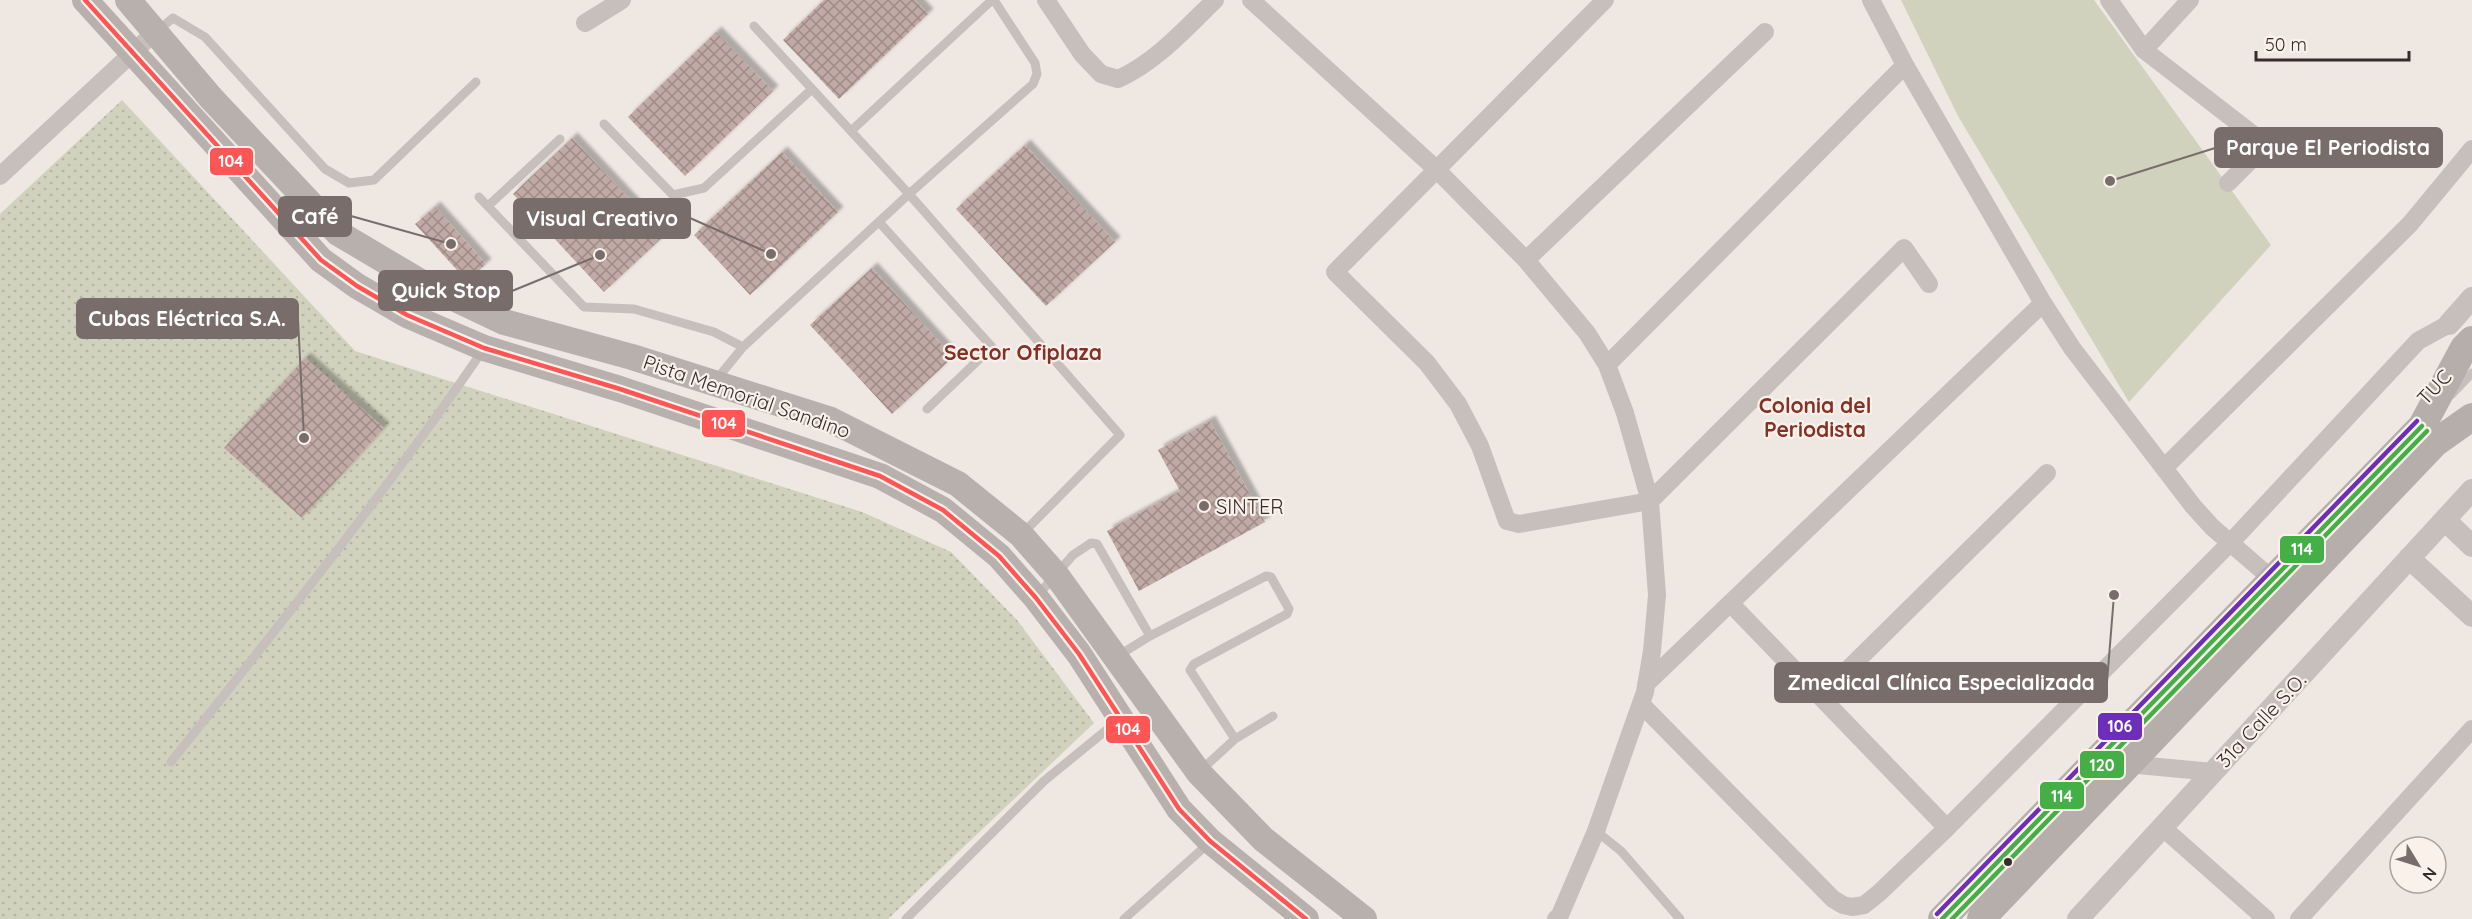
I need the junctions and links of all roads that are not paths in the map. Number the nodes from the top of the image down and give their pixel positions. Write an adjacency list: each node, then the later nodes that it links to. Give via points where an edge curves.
1 (85, 0): 17 (main road, Pista Memorial Sandino)
2 (128, 0): 14 (main road, Pista Memorial Sandino)
3 (622, 0): 12 (street)
4 (993, 0): 22 (lane); 28 (lane, via 1035,63 1037,74 1033,84)
5 (1046, 0): 6 (street, via 1082,54 1101,74 1118,79 1138,70)
6 (1215, 0)
7 (1251, 0): 25 (street)
8 (1605, 0): 25 (street)
9 (1871, 0): 18 (street)
10 (2109, 0): 16 (street)
11 (2190, 0): 16 (street)
12 (585, 23)
13 (754, 26): 20 (lane)
14 (155, 32): 17 (street); 19 (lane, via 173,18 205,37 325,169 349,183 374,180); 37 (main road, Pista Memorial Sandino, via 211,98 338,233 424,284)
15 (1765, 32): 32 (street)
16 (2144, 50): 27 (street, via 2259,139 2264,147)
17 (133, 53): 26 (street); 40 (main road, Pista Memorial Sandino, via 321,260 407,315)
18 (1905, 65): 36 (street); 41 (street)
19 (476, 82)
20 (812, 89): 21 (lane, via 704,188 673,195); 22 (lane)
21 (604, 124)
22 (851, 131): 28 (lane)
23 (560, 139): 30 (lane)
24 (2472, 149): 49 (street, via 2410,224)
25 (1436, 169): 32 (street); 52 (street, via 1335,272 1427,363 1458,404 1480,446 1510,523)
26 (0, 176)
27 (2228, 183)
28 (909, 194): 31 (lane); 54 (lane, via 1120,435)
29 (479, 197): 30 (lane)
30 (488, 206): 39 (lane, via 584,307 634,309 714,332)
31 (879, 222): 39 (lane); 45 (lane, via 992,347)
32 (1526, 260): 41 (street, via 1576,318)
33 (504, 278): 37 (lane)
34 (1929, 284): 52 (street, via 1904,248)
35 (2472, 298): 38 (street)
36 (2043, 303): 49 (street, via 2072,348); 61 (street)
37 (483, 312): 43 (main road, Pista Memorial Sandino, via 504,322 632,357)
38 (2461, 332): 47 (main road, via 2464,348); 55 (street, via 2418,341)
39 (743, 347): 43 (lane)
40 (484, 348): 44 (main road, Pista Memorial Sandino); 74 (lane, via 356,527)
41 (1607, 365): 52 (street)
42 (2472, 373): 47 (lane, TUC)
43 (713, 385): 44 (main road, via 701,396 690,399 638,385); 48 (main road, via 728,410 739,418 775,430); 54 (main road, Pista Memorial Sandino, via 831,420 958,484)
44 (620, 389): 48 (main road, Pista Memorial Sandino)
45 (927, 409)
46 (2468, 414): 47 (main road)
47 (2428, 434): 59 (main road); 75 (main road)
48 (795, 447): 60 (main road, Pista Memorial Sandino, via 880,476 943,510 999,556)
49 (2164, 468): 55 (street, via 2212,527)
50 (2048, 473): 68 (street)
51 (2472, 490): 53 (street, 31a Calle S.O.)
52 (1650, 501): 64 (street, via 1657,595)
53 (2445, 520): 56 (street); 57 (street, 31a Calle S.O.)
54 (1021, 535): 58 (main road, Pista Memorial Sandino)
55 (2231, 542): 59 (street); 79 (street)
56 (2472, 546)
57 (2409, 558): 62 (street); 77 (street, 31a Calle S.O.)
58 (1057, 576): 60 (lane); 63 (lane, via 1073,555 1091,543 1097,544); 65 (main road, Pista Memorial Sandino)
59 (2272, 579): 88 (main road)
60 (1036, 598): 71 (main road, Pista Memorial Sandino)
61 (1731, 604): 66 (street); 68 (street)
62 (2472, 616)
63 (1150, 636): 65 (lane); 73 (lane, via 1266,576 1271,577 1289,609 1287,614 1194,664 1190,670)
64 (1653, 647): 66 (street, via 1662,659); 67 (street)
65 (1115, 657): 76 (main road, Pista Memorial Sandino)
66 (1675, 657): 67 (street)
67 (1646, 684): 69 (street)
68 (1821, 696): 79 (street)
69 (1641, 704): 79 (street, via 1843,905 1864,905); 80 (street)
70 (1273, 716): 73 (lane)
71 (1122, 718): 81 (main road, Pista Memorial Sandino, via 1179,809); 84 (lane, via 1044,782)
72 (2472, 729): 92 (street)
73 (1234, 739): 76 (lane)
74 (171, 762)
75 (2127, 764): 77 (street); 89 (main road)
76 (1199, 772): 82 (main road, Pista Memorial Sandino, via 1263,839)
77 (2213, 772): 78 (street, 31a Calle S.O.)
78 (2162, 827): 90 (street, 31a Calle S.O.); 91 (street)
79 (1947, 828)
80 (1596, 831): 83 (street); 87 (lane, via 1621,851)
81 (1210, 841): 85 (lane); 86 (main road, Pista Memorial Sandino, via 1279,902)
82 (1357, 917)
83 (1561, 918)
84 (906, 919)
85 (1124, 919)
86 (1306, 919)
87 (1680, 919)
88 (1942, 919)
89 (1981, 919)
90 (2078, 919)
91 (2266, 919)
92 (2299, 919)

